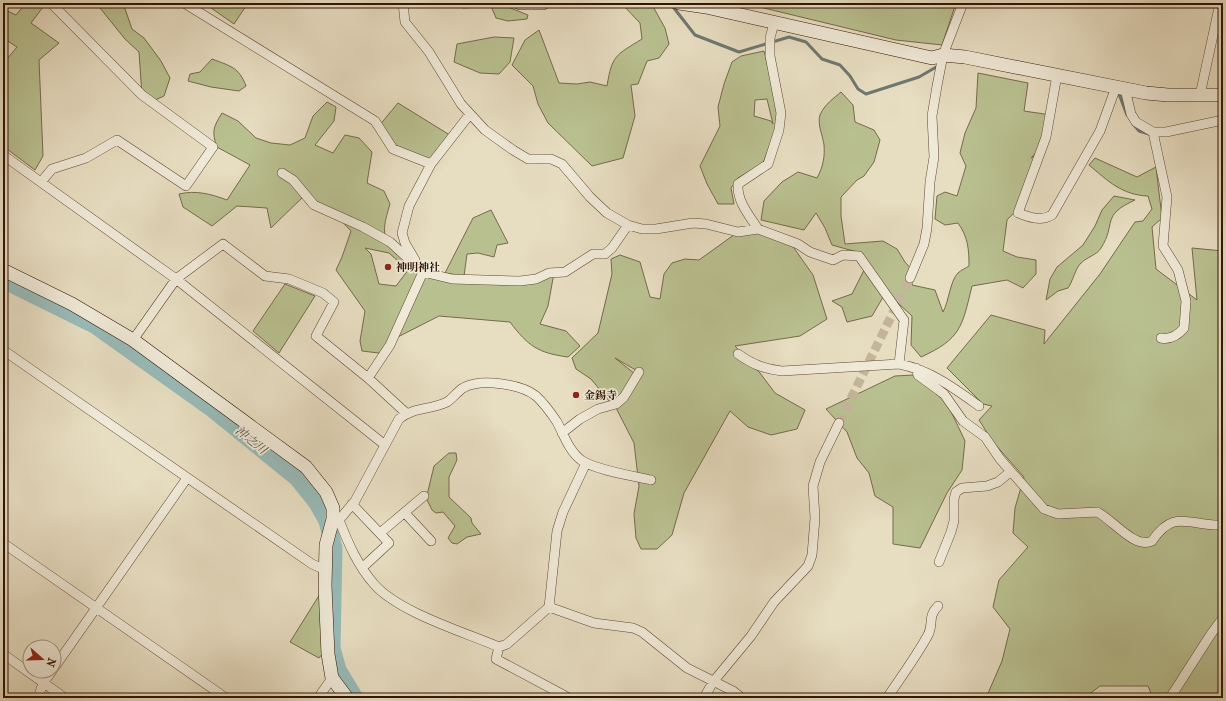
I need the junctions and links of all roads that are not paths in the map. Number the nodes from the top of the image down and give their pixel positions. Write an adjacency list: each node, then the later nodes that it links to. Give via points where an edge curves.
1 (52, 3): 22 (street, via 142,95 213,146 186,186 117,140 86,158 52,169)
2 (184, 3): 20 (street, via 375,121 393,149)
3 (403, 3): 16 (street, via 405,22 429,52)
4 (520, 3): 5 (street)
5 (543, 3)
6 (679, 3): 9 (street)
7 (963, 3): 11 (street)
8 (1220, 3): 14 (street)
9 (700, 5): 10 (street)
10 (774, 23): 11 (street, via 932,58); 24 (street, via 770,38 770,56 781,113 779,130 768,164 738,184 742,206)
11 (943, 55): 12 (street, via 991,61); 27 (street, via 932,116 934,157 927,228 924,244)
12 (1057, 75): 13 (street); 13 (street, via 1046,137 1018,213 1037,219 1052,216)
13 (1121, 88): 14 (street, via 1168,95); 18 (street, via 1136,122)
14 (1200, 95): 15 (street)
15 (1223, 95)
16 (470, 114): 20 (street); 23 (street, via 485,130 518,153 528,158 551,159 562,164 607,213)
17 (1223, 120): 18 (street, via 1166,132)
18 (1153, 132): 29 (street, via 1167,197 1163,246 1178,270 1186,301 1184,328 1174,337)
19 (3, 155): 22 (street)
20 (431, 164): 25 (street, via 412,200 402,233)
21 (282, 173): 25 (street, via 293,180 314,205 390,242)
22 (41, 182): 28 (street)
23 (628, 225): 24 (street, via 656,229 693,223 738,232); 25 (street, via 605,254 593,254 565,272 520,281 452,279)
24 (758, 229): 33 (street, via 833,260 843,255 859,256 904,320)
25 (420, 269): 36 (street, via 390,345)
26 (3, 270): 30 (street, via 78,307)
27 (910, 278)
28 (176, 279): 30 (street); 36 (street, via 222,244 265,276 289,279 323,293 334,302 316,336); 41 (street)
29 (1161, 338)
30 (133, 340): 49 (street, via 306,467 326,492)
31 (3, 350): 44 (street)
32 (738, 354): 33 (street, via 752,364 768,370 782,371)
33 (899, 364): 34 (street)
34 (916, 368): 37 (street, via 951,386); 43 (street, via 918,375 944,394 963,421 985,437)
35 (639, 372): 40 (street, via 624,397 616,404 598,409)
36 (368, 378): 38 (street)
37 (979, 406)
38 (406, 413): 40 (street, via 447,402 464,388 487,383 503,384 518,387 535,395 547,407); 41 (street, via 399,419)
39 (839, 422): 66 (street, via 820,462 813,486 815,518 812,555 808,566 774,602)
40 (562, 433): 42 (street, via 570,448)
41 (385, 445): 47 (street)
42 (586, 463): 45 (street); 59 (street, via 557,531)
43 (1010, 472): 50 (street, via 1044,509 1058,514 1097,512 1128,536 1144,543 1152,541 1162,528 1174,521); 54 (street, via 998,482 987,486 962,488 956,492 954,521)
44 (187, 478): 56 (street, via 312,564); 58 (street)
45 (651, 480)
46 (424, 496): 48 (street)
47 (352, 504): 49 (street); 51 (street)
48 (405, 512): 51 (street); 52 (street)
49 (336, 520): 55 (street); 56 (street, via 326,545)
50 (1223, 525)
51 (380, 533): 55 (street, via 389,543)
52 (430, 541)
53 (3, 543): 58 (street)
54 (940, 562)
55 (362, 568): 61 (street, via 375,585 400,605)
56 (326, 570): 64 (street, via 328,654)
57 (938, 606): 76 (street, via 931,617 930,633)
58 (96, 607): 63 (street); 70 (street)
59 (549, 607): 61 (street, via 507,644); 66 (street, via 594,622 633,628 642,632 687,668)
60 (1223, 618): 77 (street)
61 (499, 647): 73 (street, via 496,659)
62 (3, 654): 67 (street)
63 (62, 656)
64 (332, 678): 71 (street); 72 (street)
65 (47, 679): 67 (street)
66 (713, 682): 74 (street); 75 (street)
67 (44, 683): 68 (street); 69 (street)
68 (38, 698)
69 (65, 698)
70 (226, 698)
71 (318, 698)
72 (347, 698)
73 (569, 698)
74 (704, 698)
75 (742, 698)
76 (887, 698)
77 (1170, 698)

